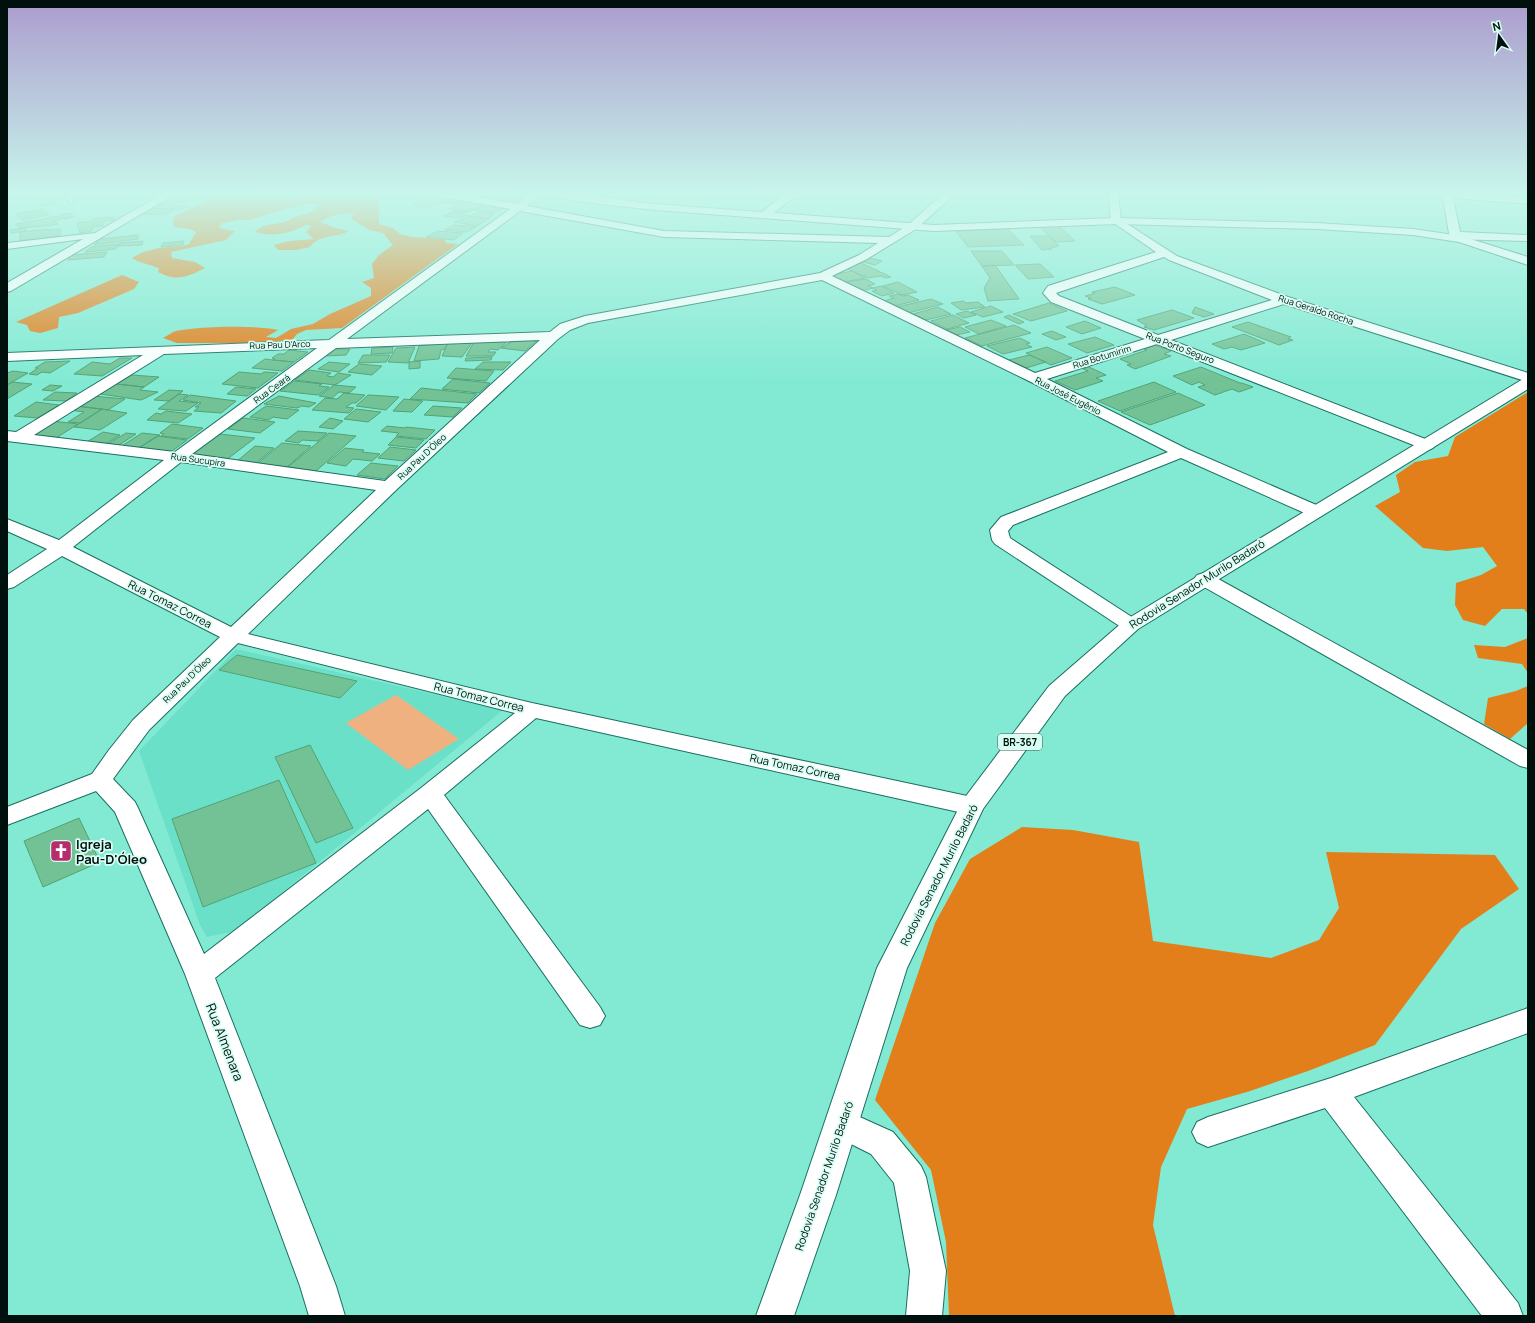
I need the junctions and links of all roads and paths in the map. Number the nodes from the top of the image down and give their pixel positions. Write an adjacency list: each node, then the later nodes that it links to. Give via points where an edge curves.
1 (63, 256): 9 (street)
2 (453, 256): 13 (street, Rua Ceará)
3 (864, 256): 8 (street, Rua Pau D'Óleo)
4 (1155, 256): 12 (street, Rua Porto Seguro, via 1052,289 1049,293 1055,299)
5 (1169, 256): 10 (street, Rua Geraldo Rocha)
6 (1512, 256): 7 (street)
7 (1528, 261)
8 (823, 276): 11 (street, Rua Pau D'Óleo, via 585,320 565,327); 16 (street, Rua José Eugênio)
9 (7, 288)
10 (1284, 300): 12 (street, Rua Botumirim); 17 (street, Rua Geraldo Rocha)
11 (553, 336): 13 (street, Rua Pau D'Arco); 23 (street, Rua Pau D'Óleo)
12 (1159, 340): 16 (street, Rua Botumirim); 20 (street, Rua Porto Seguro)
13 (335, 343): 14 (street, Rua Pau D'Arco); 22 (street, Rua Ceará)
14 (161, 350): 15 (street, Rua Pau D'Arco); 19 (street)
15 (7, 358)
16 (1034, 378): 21 (street, Rua José Eugênio)
17 (1528, 378)
18 (1528, 382): 20 (street, Rodovia Senador Murilo Badaró / BR-367)
19 (13, 437): 22 (street, Rua Sucupira)
20 (1427, 445): 24 (street, Rodovia Senador Murilo Badaró / BR-367)
21 (1181, 452): 24 (street, Rua José Eugênio); 29 (street, via 1007,521 999,530 1001,540)
22 (178, 457): 23 (street, Rua Sucupira); 26 (street, Rua Ceará)
23 (389, 487): 30 (street, Rua Pau D'Óleo)
24 (1315, 510): 27 (street, Rodovia Senador Murilo Badaró / BR-367)
25 (7, 524): 26 (street, Rua Tomaz Correa)
26 (61, 548): 28 (street, Rua Ceará); 30 (street, Rua Tomaz Correa)
27 (1204, 579): 29 (street, Rodovia Senador Murilo Badaró / BR-367); 32 (street)
28 (7, 583)
29 (1131, 625): 35 (street, Rodovia Senador Murilo Badaró / BR-367, via 1057,691)
30 (233, 636): 31 (street, Rua Tomaz Correa); 33 (street, Rua Pau D'Óleo, via 141,725)
31 (532, 710): 34 (street); 35 (street, Rua Tomaz Correa)
32 (1528, 760)
33 (100, 780): 36 (street); 37 (street, Rua Almenara, via 126,808)
34 (430, 794): 37 (street); 38 (street)
35 (972, 806): 41 (street, Rodovia Senador Murilo Badaró / BR-367, via 892,968)
36 (7, 816)
37 (199, 974): 43 (street, Rua Almenara, via 318,1286)
38 (590, 1016)
39 (1528, 1020): 40 (street)
40 (1331, 1092): 42 (street); 46 (street)
41 (842, 1124): 44 (street, Rodovia Senador Murilo Badaró / BR-367); 45 (street, via 882,1143 909,1177 928,1271)
42 (1208, 1132)
43 (327, 1316)
44 (775, 1316)
45 (924, 1316)
46 (1505, 1316)

